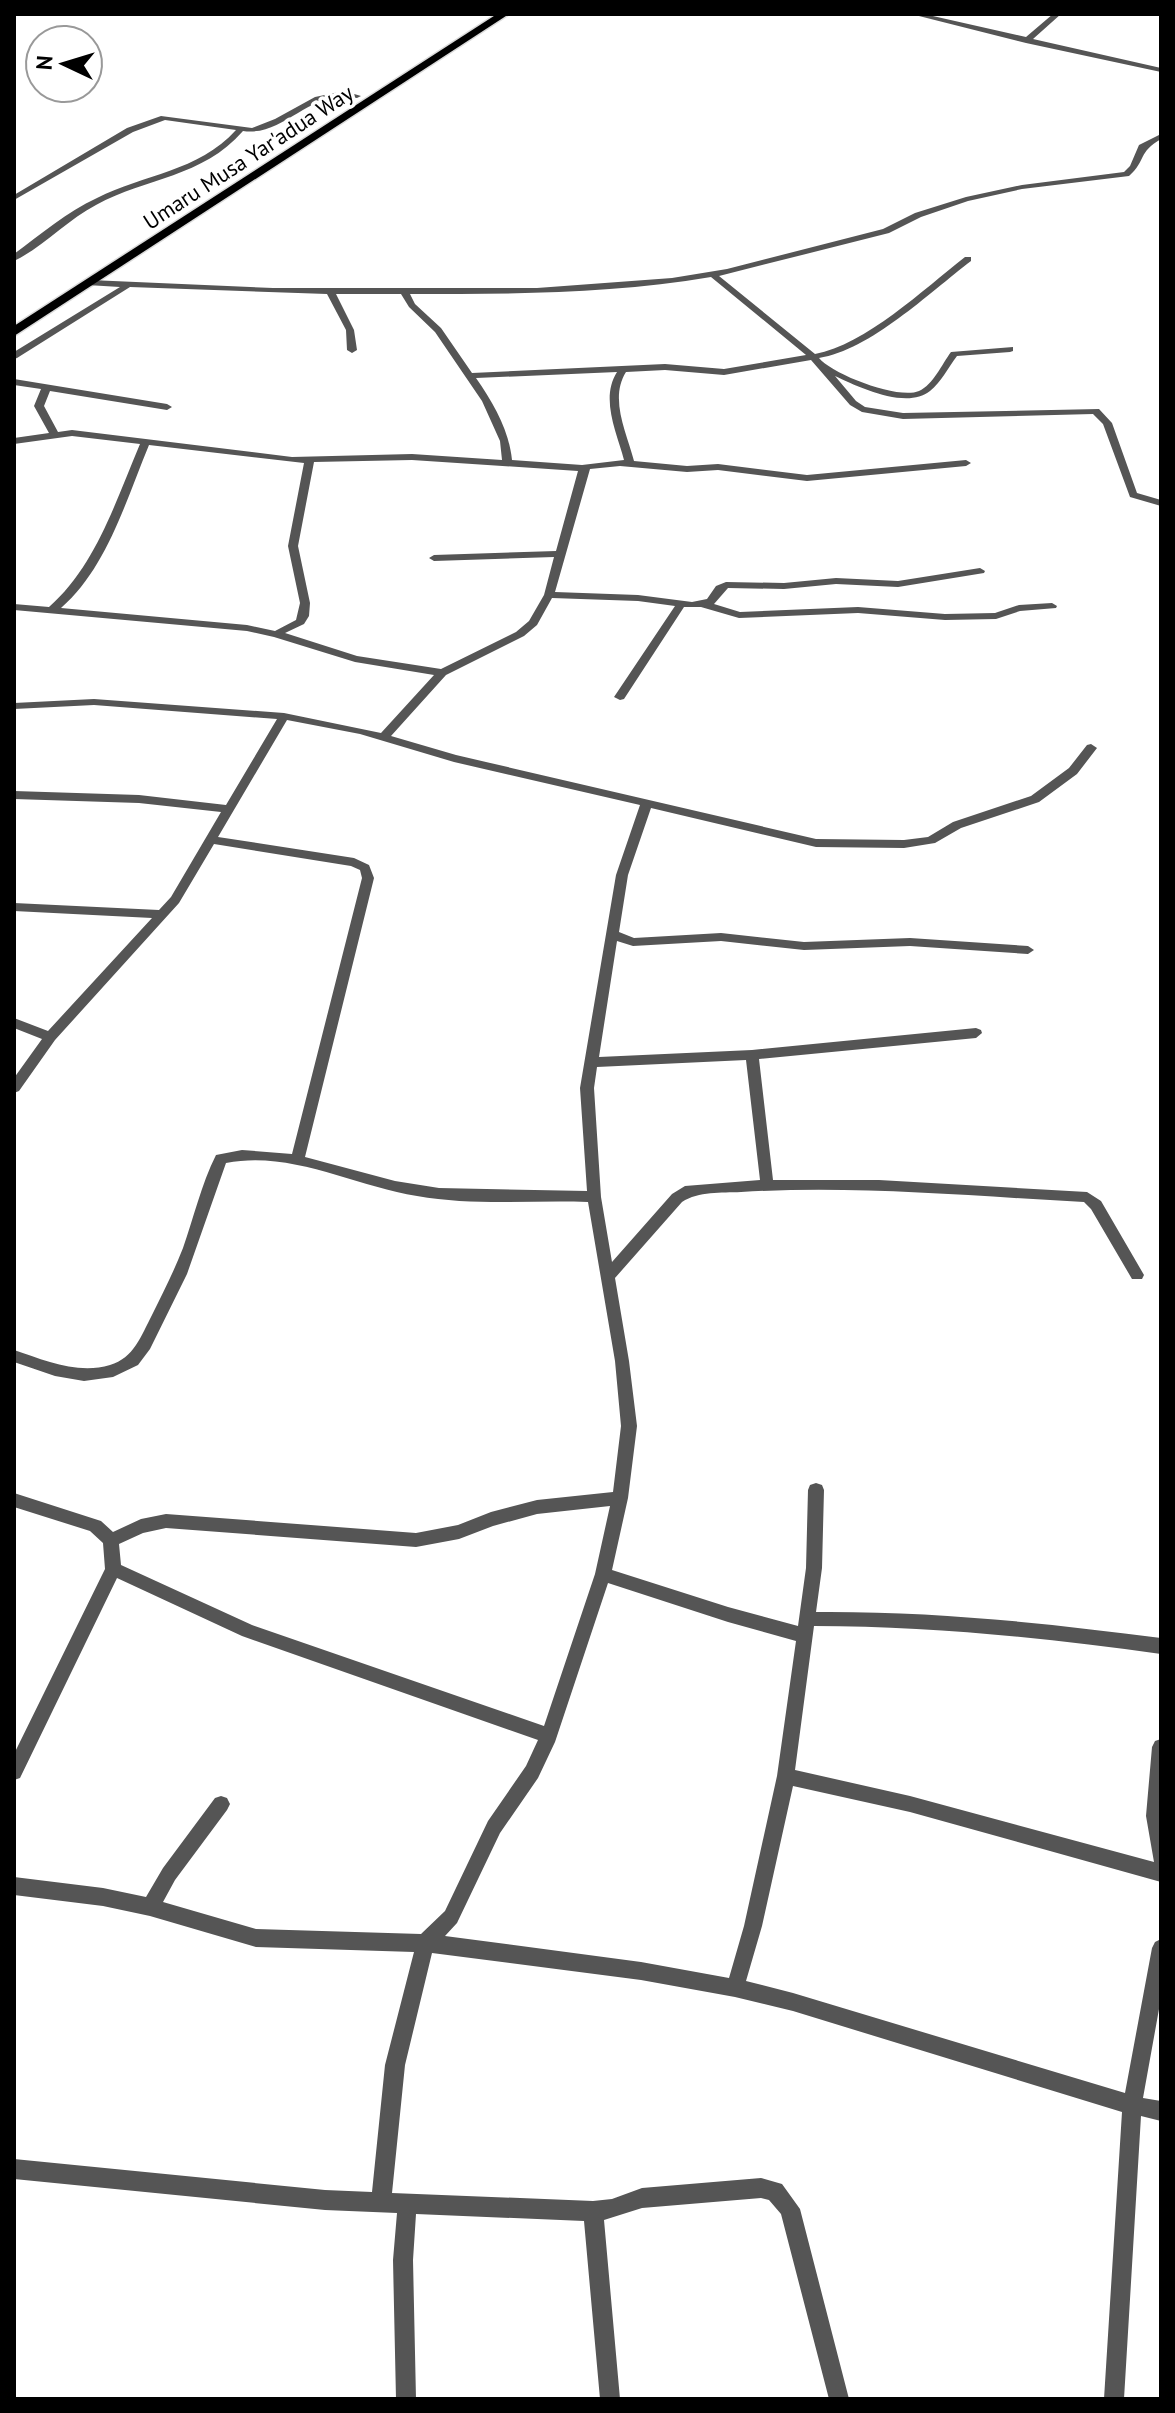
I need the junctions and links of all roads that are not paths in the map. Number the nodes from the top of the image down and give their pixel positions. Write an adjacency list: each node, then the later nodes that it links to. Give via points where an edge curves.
1 (486, 14): 9 (main road, Umaru Musa Yar'adua Way)
2 (504, 14): 16 (main road, Umaru Musa Yar'adua Way)
3 (915, 14): 6 (street)
4 (947, 14): 6 (street)
5 (1057, 14): 7 (street)
6 (939, 20): 7 (street)
7 (1026, 41): 8 (street)
8 (1161, 70)
9 (357, 96): 10 (street, via 330,93 264,128); 18 (main road, Umaru Musa Yar'adua Way)
10 (240, 130): 12 (street, via 164,118 130,130); 13 (street, via 232,141 179,172 100,199)
11 (1161, 136): 15 (street, via 1142,147 1126,174 966,199 886,231)
12 (14, 198)
13 (14, 258)
14 (968, 259): 25 (street, via 854,345)
15 (712, 274): 19 (street, via 537,291); 25 (street)
16 (90, 283): 17 (street); 21 (main road, Umaru Musa Yar'adua Way)
17 (127, 286): 20 (street); 24 (street)
18 (54, 290)
19 (403, 290): 20 (street); 28 (street)
20 (330, 291): 23 (street, via 350,330)
21 (14, 332)
22 (1010, 349): 26 (street, via 954,354 928,388 914,394 860,385)
23 (352, 350)
24 (14, 356)
25 (812, 356): 26 (street); 27 (street, via 724,372)
26 (821, 368): 40 (street, via 853,403 890,416 1096,411 1107,423 1133,495)
27 (623, 369): 28 (street); 38 (street, via 615,384 615,411)
28 (469, 376): 36 (street, via 499,423)
29 (14, 382): 30 (street)
30 (46, 388): 31 (street); 32 (street, via 39,406)
31 (167, 407)
32 (54, 433): 33 (street); 34 (street)
33 (14, 441)
34 (146, 442): 35 (street); 49 (street, via 96,554 73,592)
35 (309, 461): 36 (street, via 412,457); 50 (street, via 293,546 304,616)
36 (507, 462): 39 (street)
37 (966, 463): 38 (street, via 807,478)
38 (630, 464): 39 (street)
39 (584, 468): 41 (street)
40 (1161, 503)
41 (560, 554): 42 (street); 44 (street)
42 (434, 558)
43 (980, 571): 46 (street, via 898,584 726,585)
44 (549, 595): 45 (street); 51 (street, via 520,634)
45 (681, 604): 46 (street); 52 (street)
46 (704, 604): 47 (street, via 748,615 858,610 945,617 996,616)
47 (1052, 606)
48 (14, 607): 49 (street)
49 (51, 611): 50 (street)
50 (276, 634): 51 (street, via 355,659)
51 (442, 673): 55 (street)
52 (620, 697)
53 (14, 706): 54 (street, via 94,702)
54 (284, 716): 55 (street); 59 (street)
55 (385, 736): 58 (street, via 454,758)
56 (1091, 748): 58 (street, via 1073,771 1035,799 920,842 816,843)
57 (14, 795): 59 (street)
58 (647, 802): 63 (street, via 622,875)
59 (229, 809): 60 (street)
60 (211, 840): 62 (street); 71 (street, via 354,862 365,868 368,878)
61 (14, 907): 62 (street)
62 (163, 914): 67 (street)
63 (611, 934): 64 (street, via 633,942 721,937 804,946 910,942); 69 (street)
64 (1028, 950)
65 (14, 1023): 67 (street)
66 (976, 1033): 68 (street)
67 (50, 1037): 70 (street)
68 (752, 1055): 69 (street); 72 (street)
69 (592, 1062): 73 (street, via 587,1088)
70 (14, 1088)
71 (297, 1160): 73 (street, via 419,1191); 76 (street, via 238,1153 221,1159 186,1259 149,1336 128,1364 80,1374)
72 (767, 1185): 74 (street, via 1077,1194 1096,1205); 75 (street, via 690,1190)
73 (594, 1197): 75 (street)
74 (1137, 1275)
75 (608, 1276): 78 (street, via 629,1426)
76 (14, 1356)
77 (816, 1490): 83 (street)
78 (620, 1498): 80 (street, via 537,1507 416,1540 166,1521); 82 (street)
79 (14, 1500): 80 (street, via 95,1526)
80 (111, 1540): 81 (street)
81 (113, 1569): 85 (street, via 248,1631); 87 (street)
82 (603, 1574): 83 (street, via 741,1620); 85 (street)
83 (806, 1627): 84 (street, via 885,1618); 88 (street)
84 (1161, 1646)
85 (549, 1736): 94 (street, via 532,1772 494,1827 451,1917)
86 (1161, 1747): 90 (street, via 1155,1816)
87 (14, 1772)
88 (786, 1776): 91 (street); 96 (street)
89 (221, 1804): 93 (street)
90 (1161, 1855)
91 (1161, 1873)
92 (14, 1886): 93 (street)
93 (150, 1907): 94 (street, via 256,1938)
94 (425, 1943): 96 (street); 100 (street, via 395,2065)
95 (1161, 1948): 97 (street)
96 (735, 1988): 97 (street)
97 (1132, 2105): 98 (street); 106 (street)
98 (1161, 2111)
99 (14, 2169): 100 (street)
100 (381, 2204): 101 (street)
101 (407, 2206): 102 (street); 103 (street)
102 (593, 2211): 104 (street); 105 (street, via 642,2198 775,2191 790,2209)
103 (406, 2399)
104 (610, 2399)
105 (839, 2399)
106 (1114, 2399)

